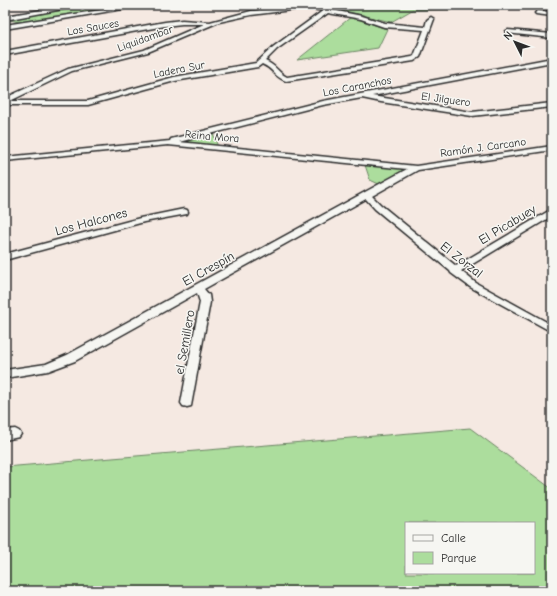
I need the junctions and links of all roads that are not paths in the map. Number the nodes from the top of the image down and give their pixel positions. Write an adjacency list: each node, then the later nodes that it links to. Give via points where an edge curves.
1 (81, 5): 9 (street)
2 (143, 5): 12 (street)
3 (266, 5): 5 (street)
4 (337, 5): 6 (street, Ladera Sur)
5 (297, 8): 6 (street); 11 (street, Liquidambar, via 252,13)
6 (328, 10): 14 (street, via 384,25); 19 (street, Ladera Sur, via 275,48)
7 (538, 13): 8 (street)
8 (552, 14)
9 (5, 19): 12 (street)
10 (431, 19): 14 (street)
11 (210, 23): 17 (street, Los Sauces, via 165,24); 21 (street, Liquidambar, via 146,51 70,70)
12 (18, 25): 13 (street)
13 (5, 27)
14 (427, 29): 19 (street, via 417,58 414,59 286,79 280,78 277,71)
15 (508, 32): 16 (street)
16 (552, 36)
17 (5, 53)
18 (552, 60): 20 (street, Los Caranchos)
19 (262, 62): 21 (street, Ladera Sur, via 248,68 167,80 88,103)
20 (361, 95): 22 (street, El Jilguero, via 472,114); 23 (street, Los Caranchos)
21 (5, 102)
22 (552, 105)
23 (168, 143): 25 (street, Reina Mora); 26 (street, Reina Mora)
24 (552, 148): 26 (street, Ramón J. Carcano)
25 (5, 159)
26 (416, 168): 27 (street, El Crespín)
27 (367, 195): 31 (street, El Zorzal); 32 (street, El Crespín)
28 (184, 212): 30 (street, Los Halcones, via 143,220)
29 (552, 212): 31 (street, El Picabuey)
30 (5, 257)
31 (454, 271): 33 (street, El Zorzal, via 497,300)
32 (199, 288): 34 (street, El Crespín, via 65,361 48,367); 35 (street, el Semillero, via 206,299)
33 (552, 329)
34 (5, 374)
35 (187, 403)

